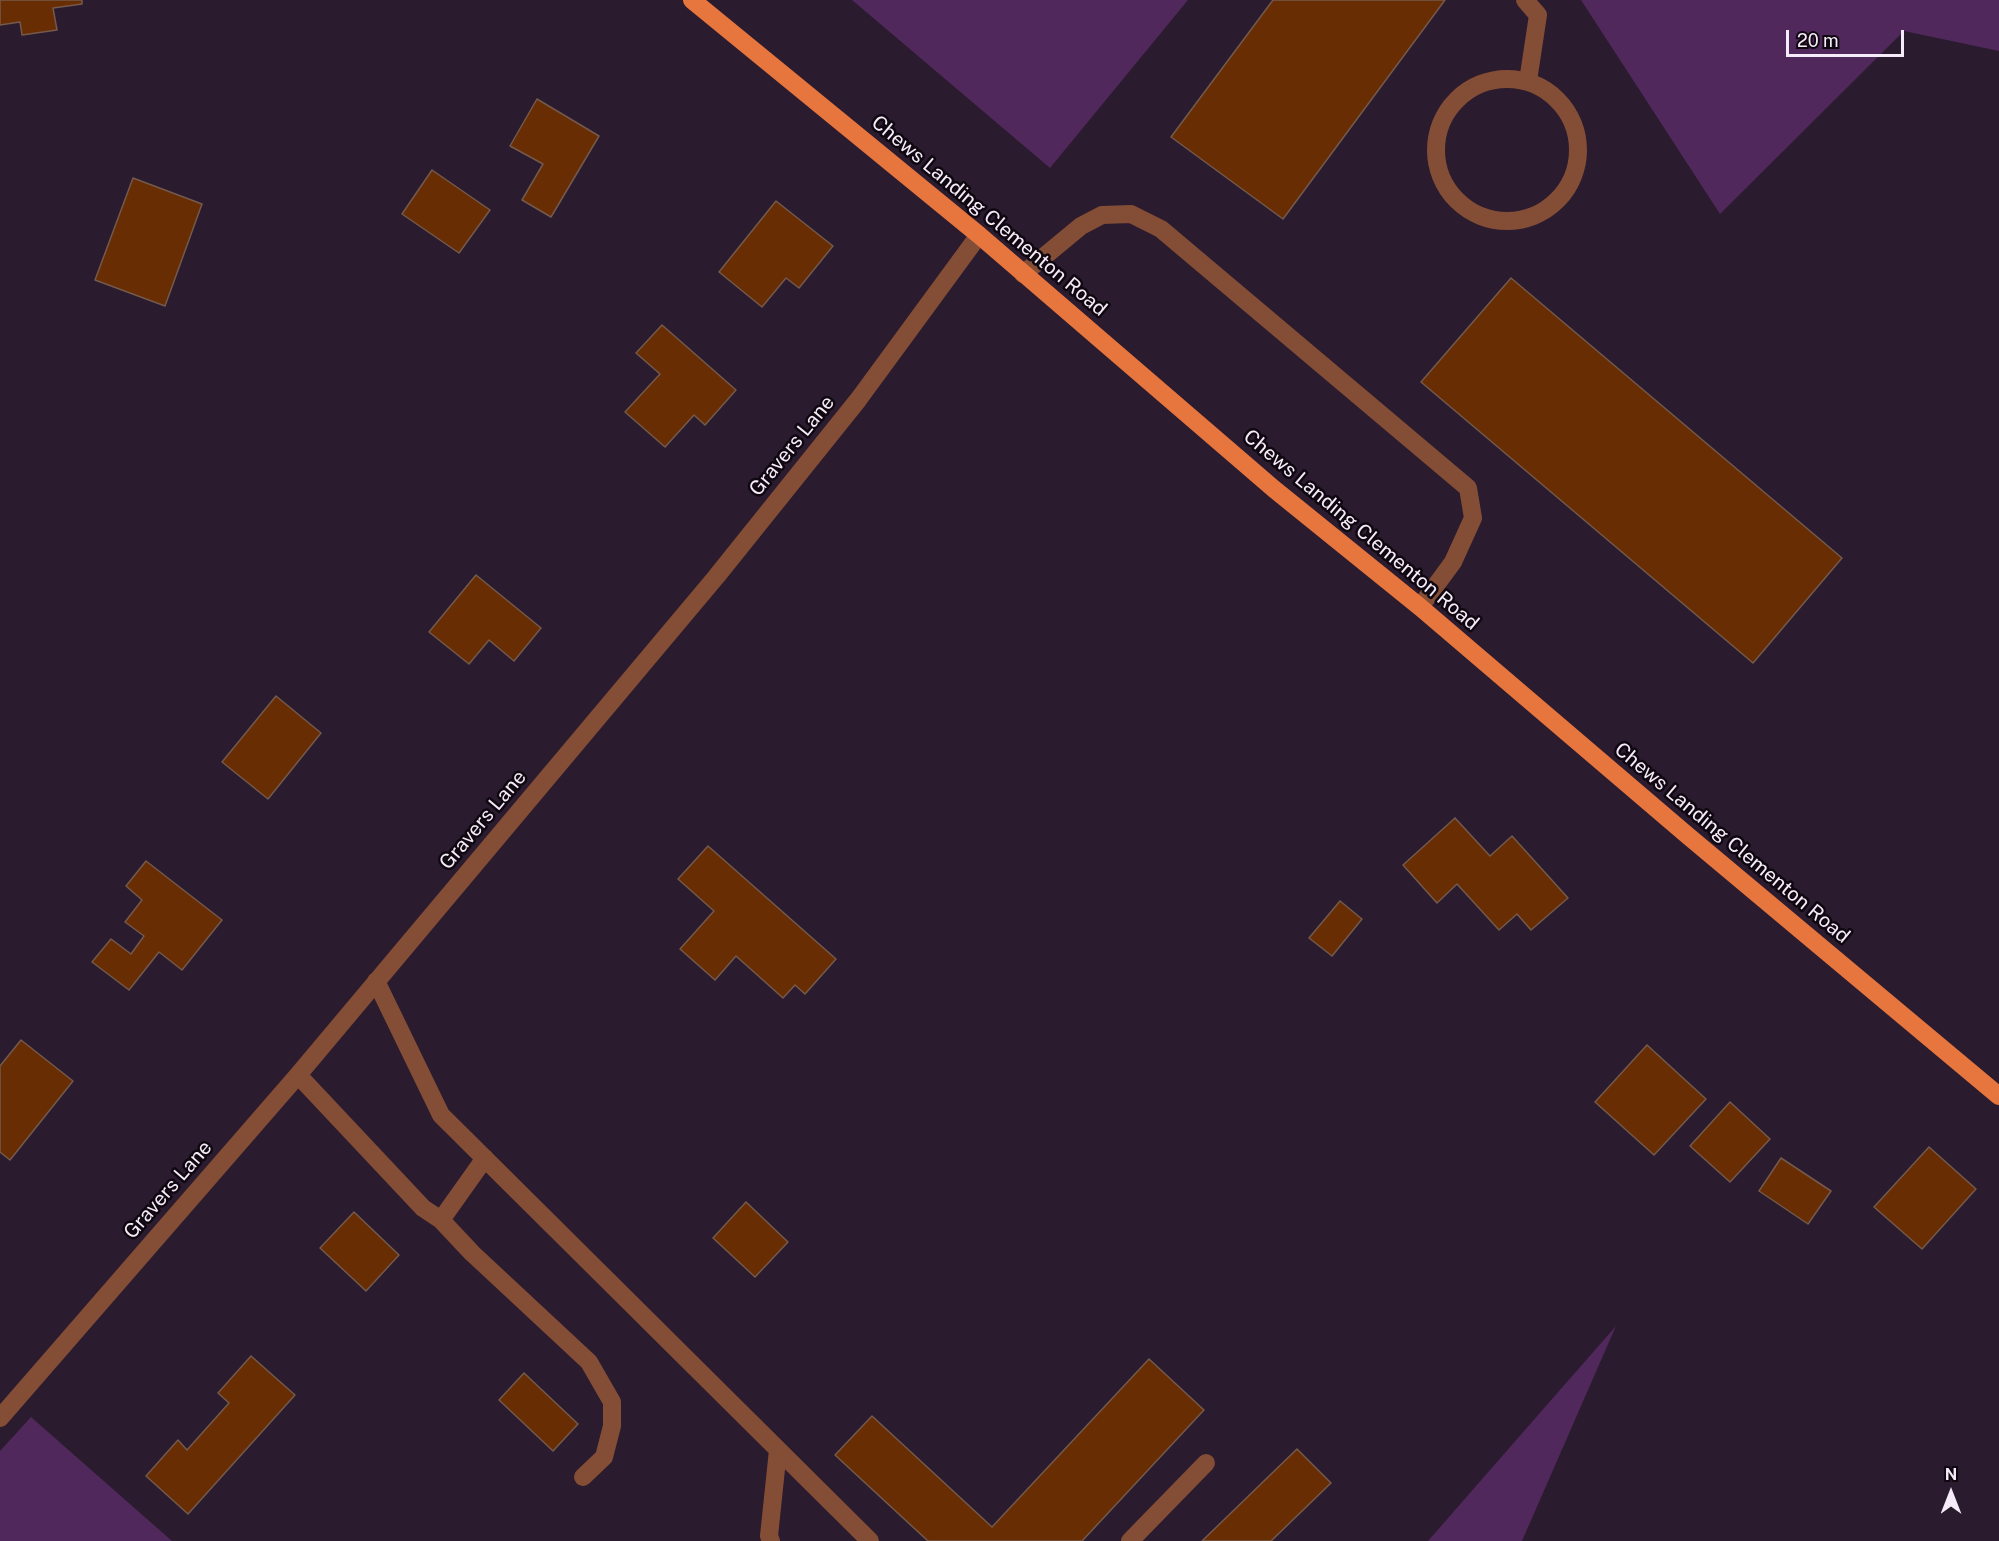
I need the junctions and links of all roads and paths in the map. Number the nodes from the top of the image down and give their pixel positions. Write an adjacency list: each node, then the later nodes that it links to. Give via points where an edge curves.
1 (692, 0): 4 (main road, Chews Landing Clementon Road)
2 (1525, 0): 3 (street, via 1538,15)
3 (1528, 81): 3 (street, via 1505,78 1481,83 1460,95 1445,114 1437,136 1436,160 1444,183 1458,202 1477,215 1500,221 1523,219 1544,211 1562,196 1574,176 1578,142 1567,110 1550,93)
4 (979, 235): 5 (main road, Chews Landing Clementon Road); 7 (street, Gravers Lane, via 858,400 716,577)
5 (1023, 274): 6 (main road, Chews Landing Clementon Road, via 1274,489); 6 (street, via 1081,226 1102,216 1131,214 1161,229 1468,488 1473,518 1453,562)
6 (1420, 607): 9 (main road, Chews Landing Clementon Road)
7 (376, 981): 8 (street, Gravers Lane); 10 (street, via 441,1115)
8 (298, 1075): 11 (street, via 423,1208); 12 (street, Gravers Lane)
9 (1999, 1096)
10 (485, 1158): 11 (street); 13 (street)
11 (441, 1220): 15 (street, via 589,1362 612,1402 612,1426 604,1457)
12 (0, 1418)
13 (778, 1450): 16 (street, via 768,1536); 17 (street)
14 (1206, 1463): 18 (street)
15 (583, 1477)
16 (771, 1541)
17 (870, 1541)
18 (1130, 1541)

